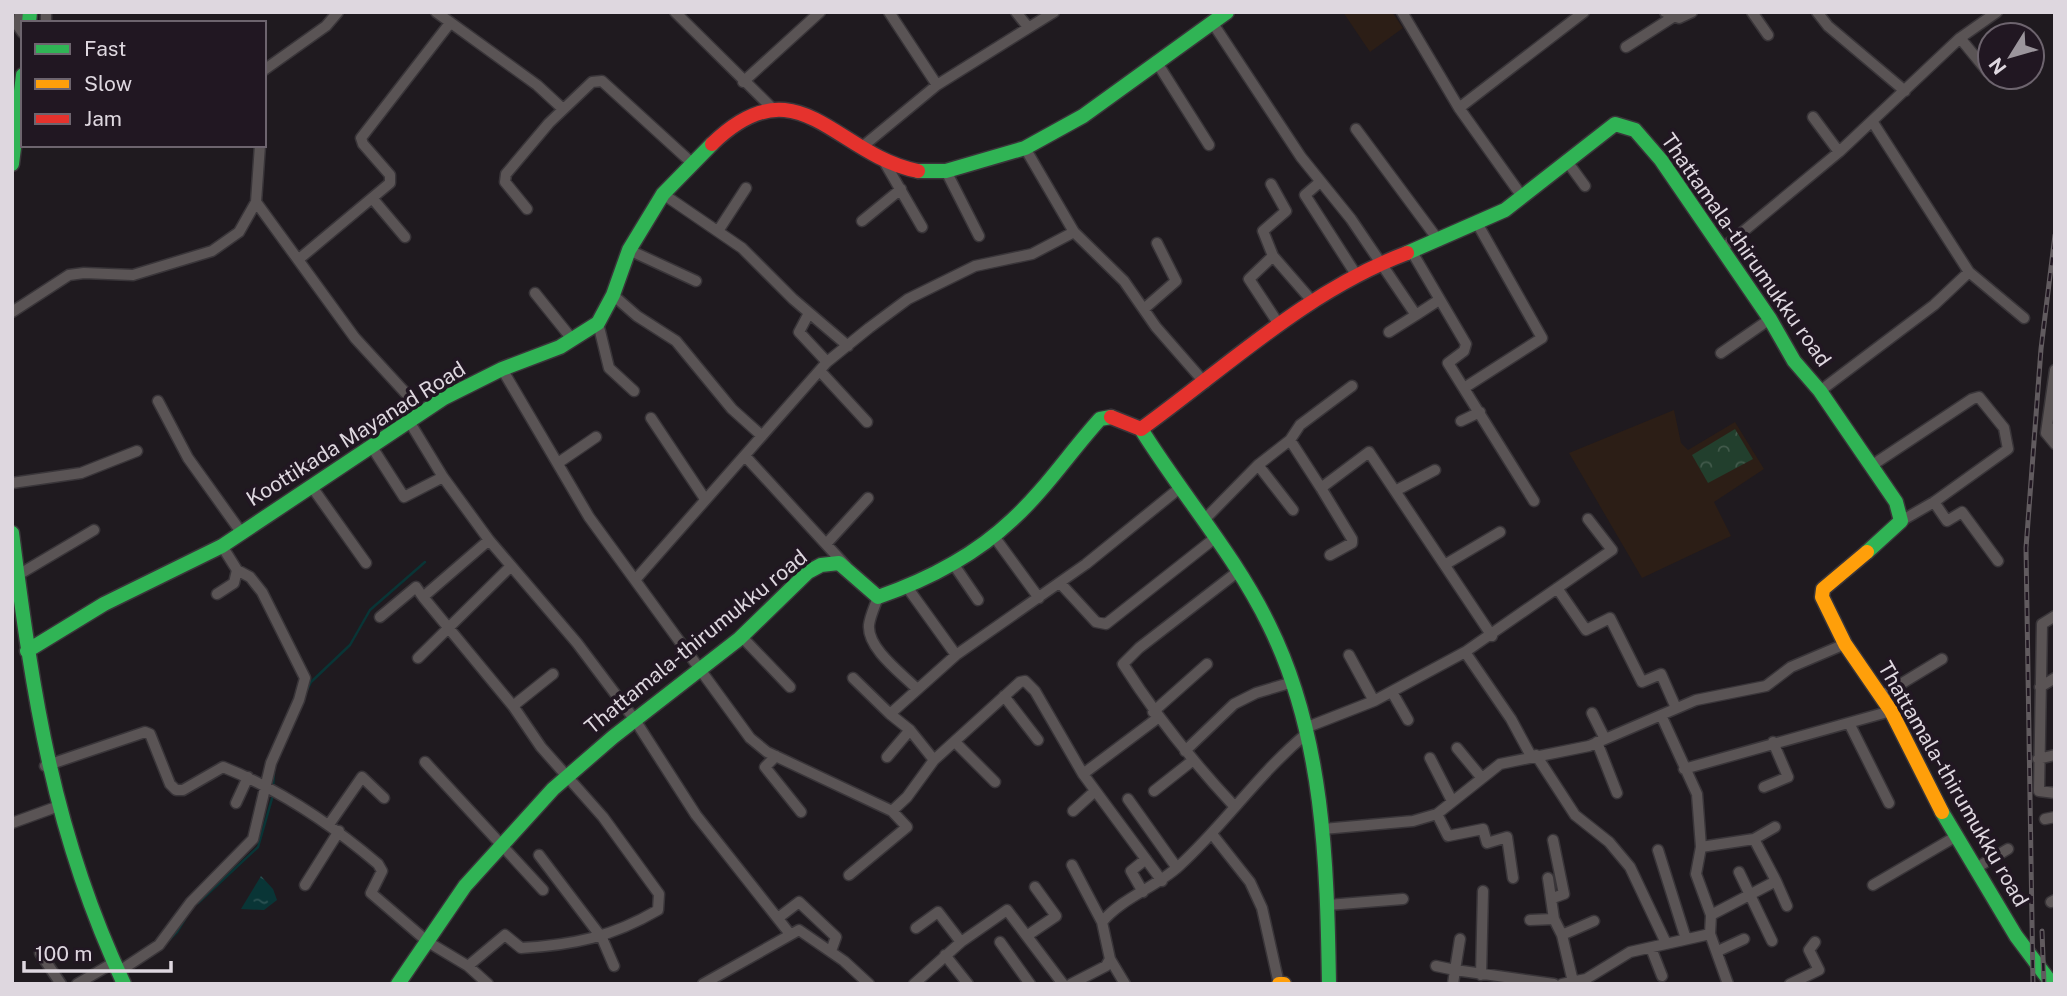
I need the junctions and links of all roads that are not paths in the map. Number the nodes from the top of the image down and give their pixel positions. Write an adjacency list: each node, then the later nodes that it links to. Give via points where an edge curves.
1 (20, 12): 20 (street)
2 (338, 12): 26 (street, via 326,26)
3 (436, 12): 18 (street)
4 (675, 12): 27 (street)
5 (820, 12): 27 (street)
6 (889, 12): 28 (street)
7 (1016, 12): 19 (street)
8 (1054, 12): 19 (street)
9 (1227, 12): 17 (street)
10 (1402, 12): 32 (street)
11 (1584, 12): 32 (street)
12 (1692, 12): 16 (street)
13 (1752, 12): 21 (street)
14 (1817, 12): 30 (street)
15 (1997, 12): 22 (street)
16 (1669, 15): 23 (street)
17 (1212, 22): 25 (street); 47 (street)
18 (450, 23): 33 (street); 54 (street, via 361,138 391,177)
19 (1028, 27): 28 (street)
20 (21, 30)
21 (1768, 35)
22 (1960, 38): 24 (street); 30 (street)
23 (1626, 47)
24 (1976, 58)
25 (1156, 61): 37 (street); 40 (street, via 1083,116)
26 (266, 69)
27 (743, 82): 31 (street)
28 (936, 85): 39 (street)
29 (21, 89): 44 (street)
30 (1905, 91): 35 (street)
31 (772, 108): 39 (street, via 813,117); 45 (street, via 738,124)
32 (1459, 108): 53 (street)
33 (563, 109): 45 (street, via 592,82 602,81); 56 (street, via 504,178)
34 (1813, 117): 41 (street)
35 (1872, 121): 41 (street); 72 (street)
36 (1356, 129): 64 (street)
37 (1209, 145)
38 (260, 147): 55 (street)
39 (862, 147): 42 (street)
40 (1025, 148): 46 (street); 61 (street)
41 (1839, 152): 66 (street)
42 (883, 160): 46 (street, via 929,173); 51 (street)
43 (1566, 160): 49 (street); 53 (street, Thattamala-thirumukku road); 66 (street, Thattamala-thirumukku road, via 1610,126 1628,126 1661,160)
44 (12, 163)
45 (694, 164): 52 (street)
46 (946, 171): 62 (street)
47 (1320, 182): 71 (street); 73 (street, via 1305,195)
48 (1270, 184): 69 (street, via 1286,211 1263,231)
49 (1585, 186)
50 (746, 188): 60 (street)
51 (901, 189): 57 (street); 59 (street)
52 (663, 194): 60 (street); 67 (street)
53 (1521, 195): 58 (street, Thattamala-thirumukku road)
54 (372, 198): 63 (street); 70 (street)
55 (256, 202): 70 (street); 80 (street, via 239,232 212,251 133,275 69,275)
56 (527, 209)
57 (862, 222)
58 (1477, 223): 64 (street, Thattamala-thirumukku road); 96 (street, via 1542,338)
59 (922, 227)
60 (718, 231): 81 (street)
61 (1074, 232): 79 (street); 89 (street, via 1032,254 975,266 908,299)
62 (979, 236)
63 (405, 237)
64 (1439, 241): 68 (street, Thattamala-thirumukku road)
65 (1157, 243): 79 (street, via 1176,281)
66 (1722, 249): 84 (street, Thattamala-thirumukku road)
67 (629, 250): 74 (street); 76 (street)
68 (1412, 252): 71 (street, Thattamala-thirumukku road); 77 (street)
69 (1273, 256): 78 (street); 86 (street, via 1249,279)
70 (299, 259): 101 (street, via 355,338)
71 (1381, 263): 73 (street, Thattamala-thirumukku road); 82 (street)
72 (1969, 272): 83 (street); 98 (street, via 1934,305)
73 (1357, 276): 78 (street, Thattamala-thirumukku road)
74 (696, 281)
75 (535, 293): 88 (street)
76 (613, 295): 85 (street); 108 (street, via 676,341 732,409)
77 (1439, 300): 82 (street); 96 (street, via 1466,344 1448,363)
78 (1313, 302): 86 (street, Thattamala-thirumukku road)
79 (1145, 308): 94 (street)
80 (12, 312)
81 (809, 313): 89 (street); 91 (street, via 799,332)
82 (1416, 315): 87 (street)
83 (2024, 318)
84 (1770, 319): 90 (street); 98 (street, Thattamala-thirumukku road, via 1794,361)
85 (598, 323): 88 (street, Koottikada Mayanad Road); 97 (street, via 609,368)
86 (1278, 323): 94 (street, Thattamala-thirumukku road)
87 (1389, 332)
88 (572, 339): 92 (street, Koottikada Mayanad Road)
89 (848, 346): 91 (street)
90 (1721, 353)
91 (823, 367): 105 (street); 108 (street)
92 (502, 369): 101 (street, Koottikada Mayanad Road); 115 (street)
93 (2055, 370): 107 (street)
94 (1205, 383): 106 (street, Thattamala-thirumukku road)
95 (1352, 386): 110 (street, via 1300,425)
96 (1464, 388): 100 (street)
97 (634, 391)
98 (1820, 391): 117 (street, Thattamala-thirumukku road)
99 (158, 401): 136 (street, via 188,458)
100 (1480, 412): 104 (street); 127 (street)
101 (424, 413): 103 (street, Koottikada Mayanad Road)
102 (651, 418): 126 (street)
103 (409, 421): 112 (street, Koottikada Mayanad Road); 119 (street)
104 (1461, 421)
105 (867, 422)
106 (1141, 429): 122 (street); 139 (street, via 1109,415 1100,419 1026,508)
107 (2050, 431): 111 (street)
108 (762, 436): 114 (street)
109 (596, 437): 115 (street)
110 (1290, 440): 116 (street); 123 (street)
111 (2055, 444)
112 (372, 447): 119 (street, via 404,497); 121 (street, Koottikada Mayanad Road)
113 (137, 451): 120 (street, via 81,473)
114 (746, 457): 126 (street); 142 (street)
115 (558, 463): 154 (street, via 589,517)
116 (1258, 465): 129 (street); 131 (street)
117 (1871, 466): 128 (street, via 1979,397 2004,428 2008,449); 132 (street, Thattamala-thirumukku road, via 1896,502)
118 (1435, 470): 124 (street)
119 (443, 477): 141 (street)
120 (12, 483)
121 (312, 487): 136 (street, Koottikada Mayanad Road); 147 (street)
122 (1181, 487): 131 (street); 155 (street)
123 (1321, 488): 124 (street, via 1369,452); 144 (street, via 1352,539)
124 (1395, 491): 148 (street)
125 (868, 498): 142 (street)
126 (705, 499): 154 (street)
127 (1534, 501)
128 (1934, 502): 132 (street); 133 (street)
129 (1293, 510)
130 (1588, 519): 157 (street, via 1612,550)
131 (1204, 520): 140 (street)
132 (1900, 521): 169 (street, Thattamala-thirumukku road, via 1824,589 1822,597)
133 (1947, 521): 134 (street); 145 (street, via 1962,512)
134 (1937, 528)
135 (94, 530): 153 (street)
136 (241, 532): 143 (street, Koottikada Mayanad Road)
137 (1500, 532): 148 (street)
138 (12, 533): 153 (street)
139 (993, 535): 146 (street); 162 (street)
140 (1215, 538): 152 (street); 155 (street, via 1106,624 1096,622)
141 (489, 540): 149 (street); 160 (street)
142 (827, 543): 150 (street)
143 (222, 546): 151 (street); 170 (street, Koottikada Mayanad Road, via 104,604)
144 (1329, 555)
145 (1998, 561)
146 (952, 562): 156 (street); 163 (street)
147 (366, 563)
148 (1446, 564): 167 (street)
149 (511, 566): 166 (street); 196 (street)
150 (848, 568): 161 (street); 168 (street, Thattamala-thirumukku road, via 837,562 814,570)
151 (237, 570): 159 (street, via 234,583); 223 (street, via 262,592 305,678 271,763)
152 (1236, 573): 181 (street, via 1269,624); 194 (street, via 1123,664)
153 (18, 575): 158 (street)
154 (635, 580): 177 (street)
155 (1060, 583): 162 (street)
156 (907, 587): 161 (street); 172 (street)
157 (1556, 588): 167 (street); 190 (street, via 1586,630 1610,618 1642,682 1661,674)
158 (16, 592): 170 (street)
159 (218, 594)
160 (424, 597): 165 (street, via 416,587); 166 (street)
161 (878, 597): 184 (street, via 870,634)
162 (1039, 598): 172 (street)
163 (978, 600)
164 (2055, 617): 183 (street, via 2042,624)
165 (380, 618)
166 (448, 626): 174 (street); 189 (street)
167 (1492, 636): 171 (street)
168 (742, 637): 177 (street, Thattamala-thirumukku road); 182 (street)
169 (1845, 644): 187 (street, Thattamala-thirumukku road); 190 (street, via 1791,667 1766,686 1714,695)
170 (27, 651): 216 (street)
171 (1465, 652): 185 (street); 209 (street)
172 (956, 655): 184 (street)
173 (1349, 655): 188 (street)
174 (418, 658)
175 (1942, 659): 187 (street)
176 (1207, 664): 194 (street)
177 (701, 667): 196 (street, Thattamala-thirumukku road); 208 (street, via 750,738)
178 (553, 674): 189 (street)
179 (853, 678): 193 (street)
180 (2055, 678): 183 (street)
181 (1293, 682): 200 (street); 206 (street, via 1234,704)
182 (790, 687)
183 (2040, 687): 212 (street)
184 (916, 688): 193 (street)
185 (1392, 692): 188 (street); 197 (street)
186 (1004, 696): 201 (street); 204 (street); 218 (street, via 1020,682 1032,686)
187 (1881, 696): 191 (street, Thattamala-thirumukku road)
188 (1374, 701): 200 (street)
189 (513, 706): 219 (street)
190 (1676, 708): 195 (street)
191 (1891, 711): 198 (street); 246 (street, Thattamala-thirumukku road)
192 (1592, 713): 202 (street)
193 (890, 714): 199 (street)
194 (1156, 714): 206 (street); 218 (street)
195 (1661, 715): 202 (street); 217 (street)
196 (635, 720): 219 (street, Thattamala-thirumukku road); 276 (street, via 696,815)
197 (1408, 720)
198 (1850, 724): 203 (street); 233 (street)
199 (910, 730): 210 (street); 213 (street)
200 (1306, 731): 235 (street); 243 (street)
201 (1038, 740)
202 (1600, 740): 209 (street, via 1561,754); 227 (street)
203 (1773, 742): 217 (street); 224 (street, via 1788,777)
204 (956, 743): 213 (street); 222 (street)
205 (1457, 748): 221 (street)
206 (1185, 751): 214 (street)
207 (2055, 755): 212 (street)
208 (776, 756): 236 (street); 238 (street, via 765,767)
209 (1534, 756): 221 (street, via 1500,764); 295 (street, via 1575,815 1609,842 1630,867)
210 (887, 757)
211 (1430, 758): 231 (street)
212 (2038, 759): 228 (street, via 2039,791)
213 (934, 760): 236 (street)
214 (1192, 761): 226 (street); 235 (street)
215 (425, 762): 249 (street)
216 (46, 765): 220 (street, via 145,732 176,790 223,767); 234 (street)
217 (1684, 769): 250 (street, via 1698,794)
218 (1083, 774): 225 (street)
219 (566, 776): 249 (street, Thattamala-thirumukku road); 286 (street, via 603,817 659,894 658,910)
220 (248, 777): 223 (street); 232 (street)
221 (1481, 777): 231 (street)
222 (995, 782)
223 (267, 786): 241 (street); 306 (street, via 253,839 191,902 159,945)
224 (1764, 787)
225 (1095, 791): 237 (street); 254 (street)
226 (1154, 791)
227 (1617, 793)
228 (2055, 793)
229 (384, 798): 241 (street, via 362,777)
230 (1128, 799): 256 (street)
231 (1452, 801): 239 (street)
232 (236, 803)
233 (1889, 803)
234 (56, 807): 240 (street); 306 (street, via 75,868)
235 (1235, 807): 245 (street)
236 (892, 811): 259 (street, via 907,827)
237 (1073, 811)
238 (801, 813)
239 (1437, 814): 243 (street, via 1413,821); 260 (street, via 1448,836 1483,829 1487,843 1507,837)
240 (12, 823)
241 (330, 823): 244 (street)
242 (1775, 827): 247 (street)
243 (1323, 829): 273 (street)
244 (340, 831): 264 (street); 291 (street, via 382,871 371,893)
245 (1213, 834): 256 (street); 323 (street, via 1250,882 1262,908)
246 (1955, 837): 257 (street, Thattamala-thirumukku road); 265 (street)
247 (1754, 839): 250 (street); 263 (street)
248 (1553, 840): 271 (street, via 1564,894)
249 (499, 845): 267 (street); 291 (street, Thattamala-thirumukku road)
250 (1701, 847): 275 (street, via 1696,874)
251 (2008, 849): 257 (street)
252 (1658, 850): 288 (street)
253 (539, 855): 286 (street)
254 (1146, 859): 262 (street); 269 (street, via 1131,871)
255 (1072, 865): 280 (street)
256 (1177, 868): 262 (street)
257 (1976, 868): 329 (street, Thattamala-thirumukku road, via 2016,936)
258 (1739, 872): 270 (street)
259 (849, 875)
260 (1513, 878)
261 (1548, 878): 271 (street)
262 (1162, 881): 269 (street)
263 (1776, 881): 270 (street); 274 (street)
264 (305, 885)
265 (1873, 885)
266 (1035, 887): 284 (street, via 1056,916)
267 (542, 890)
268 (1483, 891): 307 (street)
269 (1143, 892): 280 (street, via 1115,908)
270 (1748, 895): 275 (street); 290 (street)
271 (1553, 898): 277 (street)
272 (1403, 899): 273 (street)
273 (1328, 905): 324 (street)
274 (1787, 906)
275 (1711, 915): 283 (street)
276 (778, 918): 282 (street); 297 (street, via 799,902 836,937)
277 (1554, 919): 278 (street); 285 (street)
278 (1530, 920)
279 (1594, 921): 285 (street)
280 (1102, 922): 301 (street)
281 (916, 928): 292 (street, via 938,912)
282 (790, 934): 297 (street, via 799,930); 310 (street)
283 (1710, 934): 288 (street); 298 (street)
284 (1028, 935): 292 (street, via 1007,910); 320 (street)
285 (1562, 935): 311 (street)
286 (601, 938): 302 (street, via 521,948 505,935); 303 (street)
287 (1460, 939): 305 (street)
288 (1686, 939): 295 (street)
289 (1744, 939): 298 (street)
290 (1772, 941)
291 (428, 942): 302 (street); 314 (street, Thattamala-thirumukku road, via 412,970)
292 (961, 942): 300 (street)
293 (1000, 942): 319 (street)
294 (1815, 942): 328 (street, via 1809,950 1819,970)
295 (1666, 943): 296 (street)
296 (1651, 947): 308 (street); 309 (street, via 1630,953)
297 (831, 951): 316 (street)
298 (1718, 951): 327 (street)
299 (40, 953): 312 (street)
300 (945, 955): 317 (street); 318 (street)
301 (1110, 959): 321 (street, via 1106,966); 322 (street)
302 (468, 966): 315 (street)
303 (614, 966)
304 (1436, 966): 305 (street)
305 (1455, 970): 307 (street); 325 (street)
306 (118, 973): 313 (street)
307 (1480, 975): 326 (street)
308 (1662, 976)
309 (1587, 981): 311 (street)
310 (706, 983)
311 (1567, 983)
312 (61, 984)
313 (77, 984)
314 (397, 984)
315 (488, 984)
316 (869, 984)
317 (914, 984)
318 (968, 984)
319 (1030, 984)
320 (1063, 984)
321 (1071, 984)
322 (1125, 984)
323 (1281, 984)
324 (1329, 984)
325 (1453, 984)
326 (1554, 984)
327 (1728, 984)
328 (1790, 984)
329 (2052, 984)

